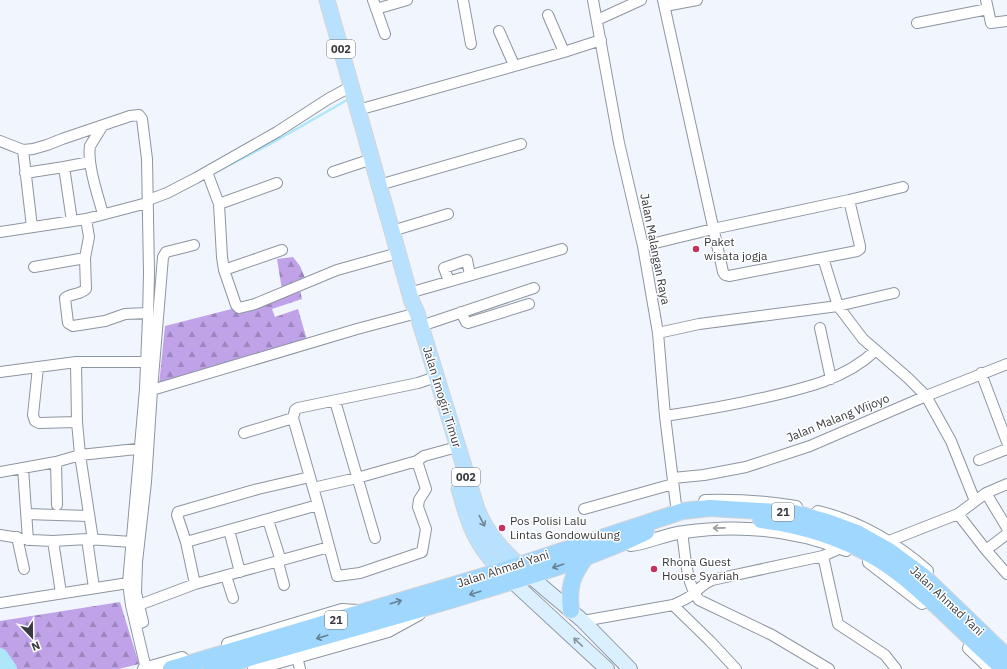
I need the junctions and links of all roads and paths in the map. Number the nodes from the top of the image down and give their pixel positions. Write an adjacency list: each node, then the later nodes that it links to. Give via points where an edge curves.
1 (327, 0): 20 (main road, Jalan Imogiri Timur / 002)
2 (407, 0): 9 (street)
3 (463, 0): 17 (street)
4 (593, 0): 11 (street, Jalan Malangan Raya)
5 (641, 0): 11 (street)
6 (697, 0): 7 (street)
7 (664, 3): 42 (street)
8 (987, 4): 12 (street, via 991,24); 13 (street)
9 (375, 5): 15 (street)
10 (548, 15): 18 (street)
11 (597, 20): 16 (street, Jalan Malangan Raya)
12 (1007, 21)
13 (917, 23)
14 (499, 31): 19 (street)
15 (385, 34)
16 (601, 40): 18 (street); 46 (street, Jalan Malangan Raya, via 619,143)
17 (471, 44)
18 (564, 52): 19 (street)
19 (514, 65): 20 (street)
20 (355, 99): 25 (main road, Jalan Imogiri Timur / 002); 28 (street, via 328,99)
21 (103, 125): 24 (street, via 47,145); 26 (street, via 90,146); 35 (street, via 130,116 139,115 142,119 147,159)
22 (0, 141): 24 (street)
23 (521, 144): 32 (street)
24 (23, 150): 30 (street)
25 (372, 159): 29 (street); 32 (main road, Jalan Imogiri Timur / 002)
26 (90, 162): 27 (street); 37 (street)
27 (64, 167): 30 (street); 40 (street)
28 (207, 172): 35 (street); 36 (street)
29 (333, 172)
30 (25, 173): 41 (street)
31 (277, 183): 36 (street)
32 (379, 185): 43 (main road, Jalan Imogiri Timur / 002)
33 (903, 187): 34 (street)
34 (849, 200): 42 (street); 51 (street, via 860,249)
35 (147, 203): 37 (street); 54 (street)
36 (219, 204): 53 (street)
37 (103, 214): 39 (street)
38 (448, 214): 43 (street)
39 (86, 219): 40 (street); 50 (street, via 89,237)
40 (72, 222): 41 (street)
41 (32, 227): 44 (street)
42 (713, 229): 46 (street); 51 (street, via 722,272 725,275)
43 (392, 231): 49 (main road, Jalan Imogiri Timur / 002)
44 (0, 232)
45 (194, 245): 54 (street, via 166,252)
46 (643, 246): 65 (street, Jalan Malangan Raya)
47 (562, 249): 55 (street)
48 (282, 250): 53 (street)
49 (398, 253): 53 (street, via 337,270 255,304 239,308); 61 (main road, Jalan Imogiri Timur / 002)
50 (85, 258): 52 (street); 63 (street, via 86,289 65,298 70,324 73,326 105,321 125,314)
51 (823, 258): 60 (street)
52 (34, 267)
53 (224, 270)
54 (156, 271): 63 (street)
55 (470, 275): 56 (street); 56 (street, via 466,260 444,268)
56 (449, 281): 61 (street)
57 (534, 288): 62 (street)
58 (894, 293): 60 (street)
59 (529, 304): 62 (street, via 468,323)
60 (838, 306): 65 (street, via 699,324); 66 (street)
61 (414, 310): 62 (street); 73 (main road, Jalan Imogiri Timur / 002); 75 (street)
62 (461, 312)
63 (152, 317): 68 (street)
64 (820, 328): 74 (street)
65 (658, 332): 78 (street, Jalan Malangan Raya)
66 (875, 351): 74 (street, via 856,366); 76 (street)
67 (76, 362): 68 (street); 70 (street); 80 (street)
68 (150, 362): 75 (street)
69 (1007, 364): 72 (street, Jalan Malang Wijoyo)
70 (38, 367): 71 (street); 80 (street, via 32,415 35,421)
71 (0, 372)
72 (981, 373): 76 (street, Jalan Malang Wijoyo); 82 (street)
73 (432, 379): 77 (street); 84 (main road, Jalan Imogiri Timur / 002)
74 (831, 379): 78 (street, via 801,389 736,404)
75 (149, 389): 83 (street)
76 (926, 396): 94 (street, Jalan Malang Wijoyo, via 810,446 746,467); 98 (street, via 951,441)
77 (334, 401): 79 (street, via 298,408); 93 (street)
78 (665, 416): 94 (street, Jalan Malangan Raya)
79 (293, 418): 81 (street); 92 (street)
80 (77, 422): 86 (street)
81 (244, 433)
82 (1007, 441)
83 (144, 448): 86 (street); 118 (street); 142 (street, via 146,482 136,593)
84 (452, 448): 88 (street, via 424,456); 129 (main road, Jalan Imogiri Timur / 002, one-way to 129, via 482,522 499,546); 133 (main road, Jalan Imogiri Timur / 002, via 468,518 477,539)
85 (1007, 449): 87 (street)
86 (80, 455): 89 (street); 105 (street)
87 (979, 460)
88 (417, 461): 93 (street); 121 (street, via 426,489 418,506 426,529 422,552 360,573 337,576)
89 (56, 462): 90 (street); 99 (street)
90 (23, 468): 91 (street); 103 (street)
91 (0, 472)
92 (310, 477): 96 (street); 119 (street, via 178,512)
93 (357, 478): 96 (street); 113 (street)
94 (673, 481): 101 (street, Jalan Malangan Raya); 102 (street, Jalan Malang Wijoyo)
95 (1007, 484): 97 (street)
96 (313, 488): 100 (street)
97 (986, 493): 98 (street); 107 (street)
98 (975, 501): 104 (street)
99 (57, 505)
100 (318, 505): 106 (street); 121 (street)
101 (676, 505): 117 (street, via 731,501 772,503 831,515); 122 (street, via 595,532)
102 (584, 509)
103 (26, 514): 105 (street); 115 (street)
104 (958, 514): 117 (street); 124 (street)
105 (88, 516): 114 (street)
106 (268, 520): 108 (street); 127 (street)
107 (1007, 528)
108 (229, 530): 119 (street); 130 (street)
109 (682, 532): 120 (street); 123 (street, one-way to 109, via 776,530 713,528); 139 (street)
110 (1007, 534): 124 (street)
111 (0, 536): 112 (street)
112 (17, 537): 115 (street); 128 (street)
113 (375, 538)
114 (90, 539): 116 (street); 118 (street); 137 (street)
115 (28, 540): 116 (street)
116 (53, 541): 138 (street)
117 (889, 541): 149 (street, via 938,580)
118 (132, 542): 134 (street)
119 (186, 542): 135 (street)
120 (618, 546): 126 (highway, Jalan Ahmad Yani / 21); 163 (highway, Jalan Ahmad Yani / 21, via 658,526 712,518 780,523 829,535 893,569)
121 (329, 547): 127 (street)
122 (571, 547): 129 (highway, Jalan Ahmad Yani / 21); 152 (highway, Jalan Ahmad Yani / 21, via 682,511 710,508 794,513 856,533 889,551 924,576)
123 (841, 548): 125 (street); 162 (street, via 873,564 918,600)
124 (986, 550): 131 (street)
125 (823, 556): 139 (street, via 712,580 702,584); 161 (street, via 838,624 885,656)
126 (586, 557): 129 (highway, Jalan Ahmad Yani / 21, one-way to 129); 145 (highway, via 577,568 571,582)
127 (279, 561): 130 (street); 136 (street)
128 (24, 569)
129 (524, 570): 133 (highway, Jalan Ahmad Yani / 21); 145 (main road, Jalan Imogiri Timur)
130 (240, 572): 132 (street)
131 (1007, 574)
132 (226, 576): 135 (street); 140 (street)
133 (507, 576): 144 (highway, Jalan Ahmad Yani / 21, one-way to 144); 146 (highway, Jalan Ahmad Yani / 21, one-way to 133); 157 (main road, Jalan Imogiri Timur, one-way to 133)
134 (128, 584): 137 (street); 148 (street)
135 (196, 584): 142 (street)
136 (284, 585)
137 (94, 588): 138 (street)
138 (61, 593): 141 (street)
139 (694, 593): 143 (street); 160 (street, via 699,600 772,635)
140 (233, 598)
141 (0, 603)
142 (139, 605): 148 (street, via 143,622)
143 (673, 605): 147 (street); 159 (street)
144 (427, 608): 150 (highway, Jalan Ahmad Yani / 21, one-way to 150); 151 (street, via 388,631)
145 (571, 610): 147 (main road, Jalan Imogiri Timur)
146 (367, 611): 150 (highway, Jalan Ahmad Yani / 21); 153 (street, via 342,610)
147 (583, 621): 158 (main road, Jalan Imogiri Timur)
148 (138, 624): 153 (street)
149 (1007, 648)
150 (254, 656): 151 (street); 154 (highway, Jalan Ahmad Yani / 21); 155 (highway, Jalan Ahmad Yani / 21)
151 (297, 657): 156 (street)
152 (1007, 657)
153 (145, 669)
154 (171, 669)
155 (211, 669)
156 (300, 669)
157 (607, 669)
158 (630, 669)
159 (736, 669)
160 (829, 669)
161 (896, 669)
162 (991, 669)
163 (1004, 669)

